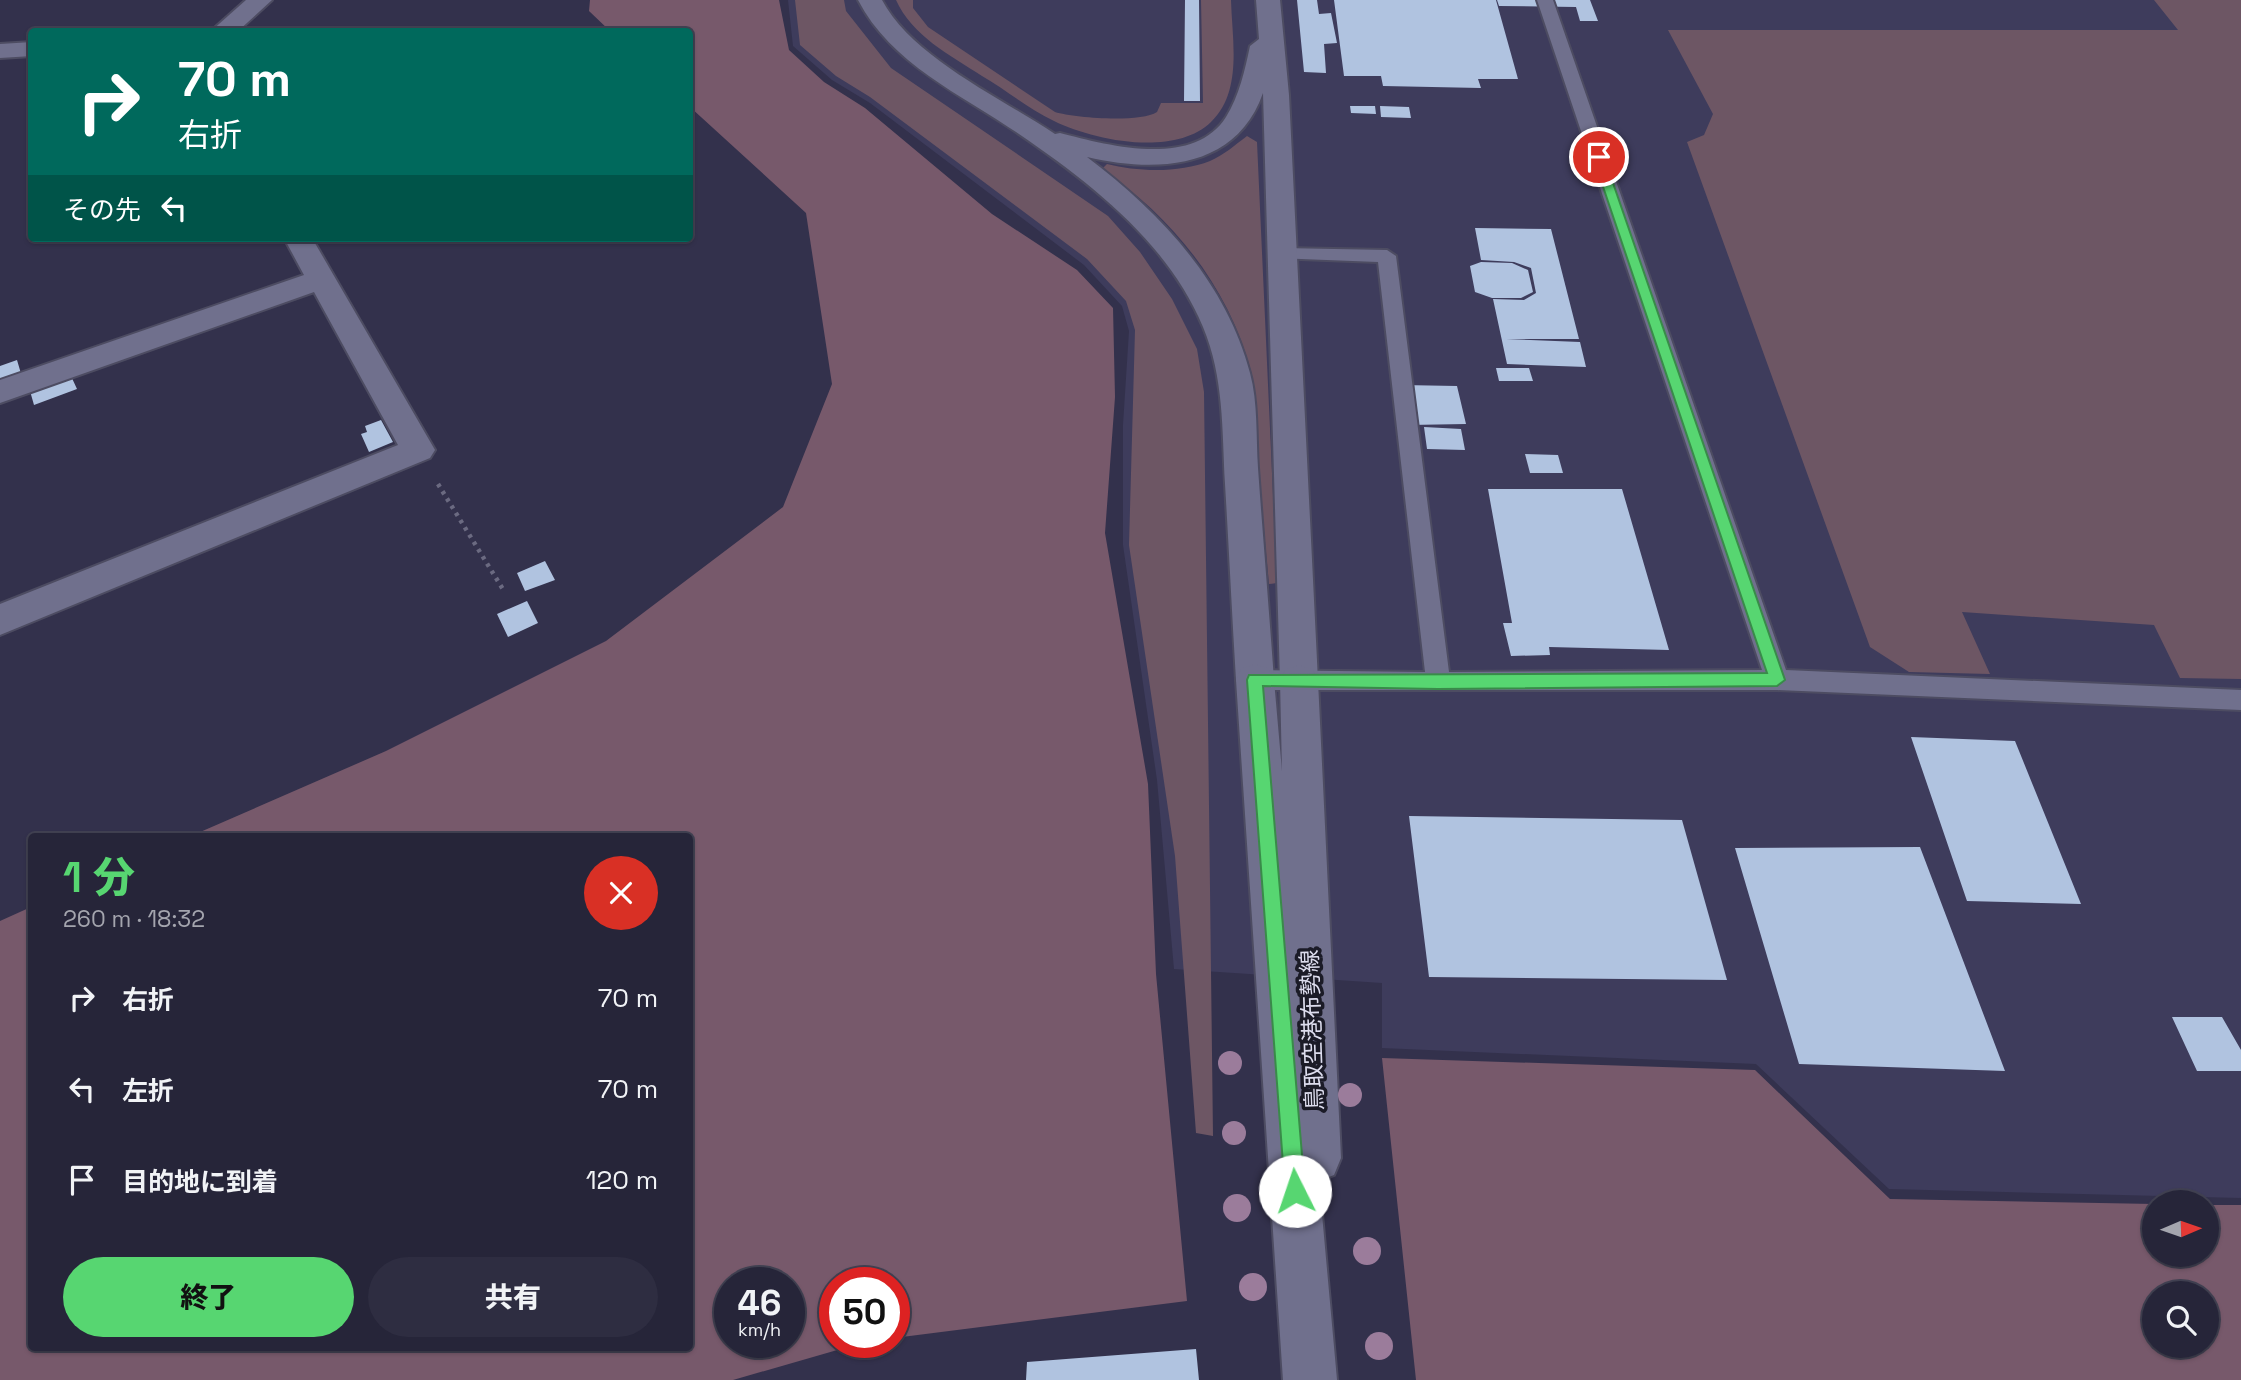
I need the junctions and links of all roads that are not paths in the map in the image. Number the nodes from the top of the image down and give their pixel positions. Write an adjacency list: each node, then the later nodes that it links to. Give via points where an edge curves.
1 (260, 0): 5 (street)
2 (870, 0): 8 (street, via 886,26 908,48)
3 (1545, 0): 15 (lane)
4 (1268, 6): 8 (street, via 1258,68 1245,104 1232,127 1211,143 1171,154 1108,155); 10 (street, 鳥取空港布勢線)
5 (227, 28)
6 (28, 49): 7 (street)
7 (0, 51)
8 (1026, 127): 14 (street, 鳥取空港布勢線, via 1122,198 1158,232 1187,268 1220,331 1235,375 1238,404)
9 (300, 242): 11 (street)
10 (1282, 254): 16 (street, 鳥取空港布勢線); 17 (lane, via 1387,256)
11 (321, 279): 12 (street); 13 (street, via 418,450)
12 (0, 392)
13 (0, 620)
14 (1255, 680): 16 (lane); 19 (street, 鳥取空港布勢線)
15 (1777, 680): 17 (lane); 18 (lane)
16 (1299, 681): 17 (lane); 20 (street, 鳥取空港布勢線)
17 (1438, 682)
18 (2241, 700)
19 (1310, 1380)
20 (1326, 1380)

